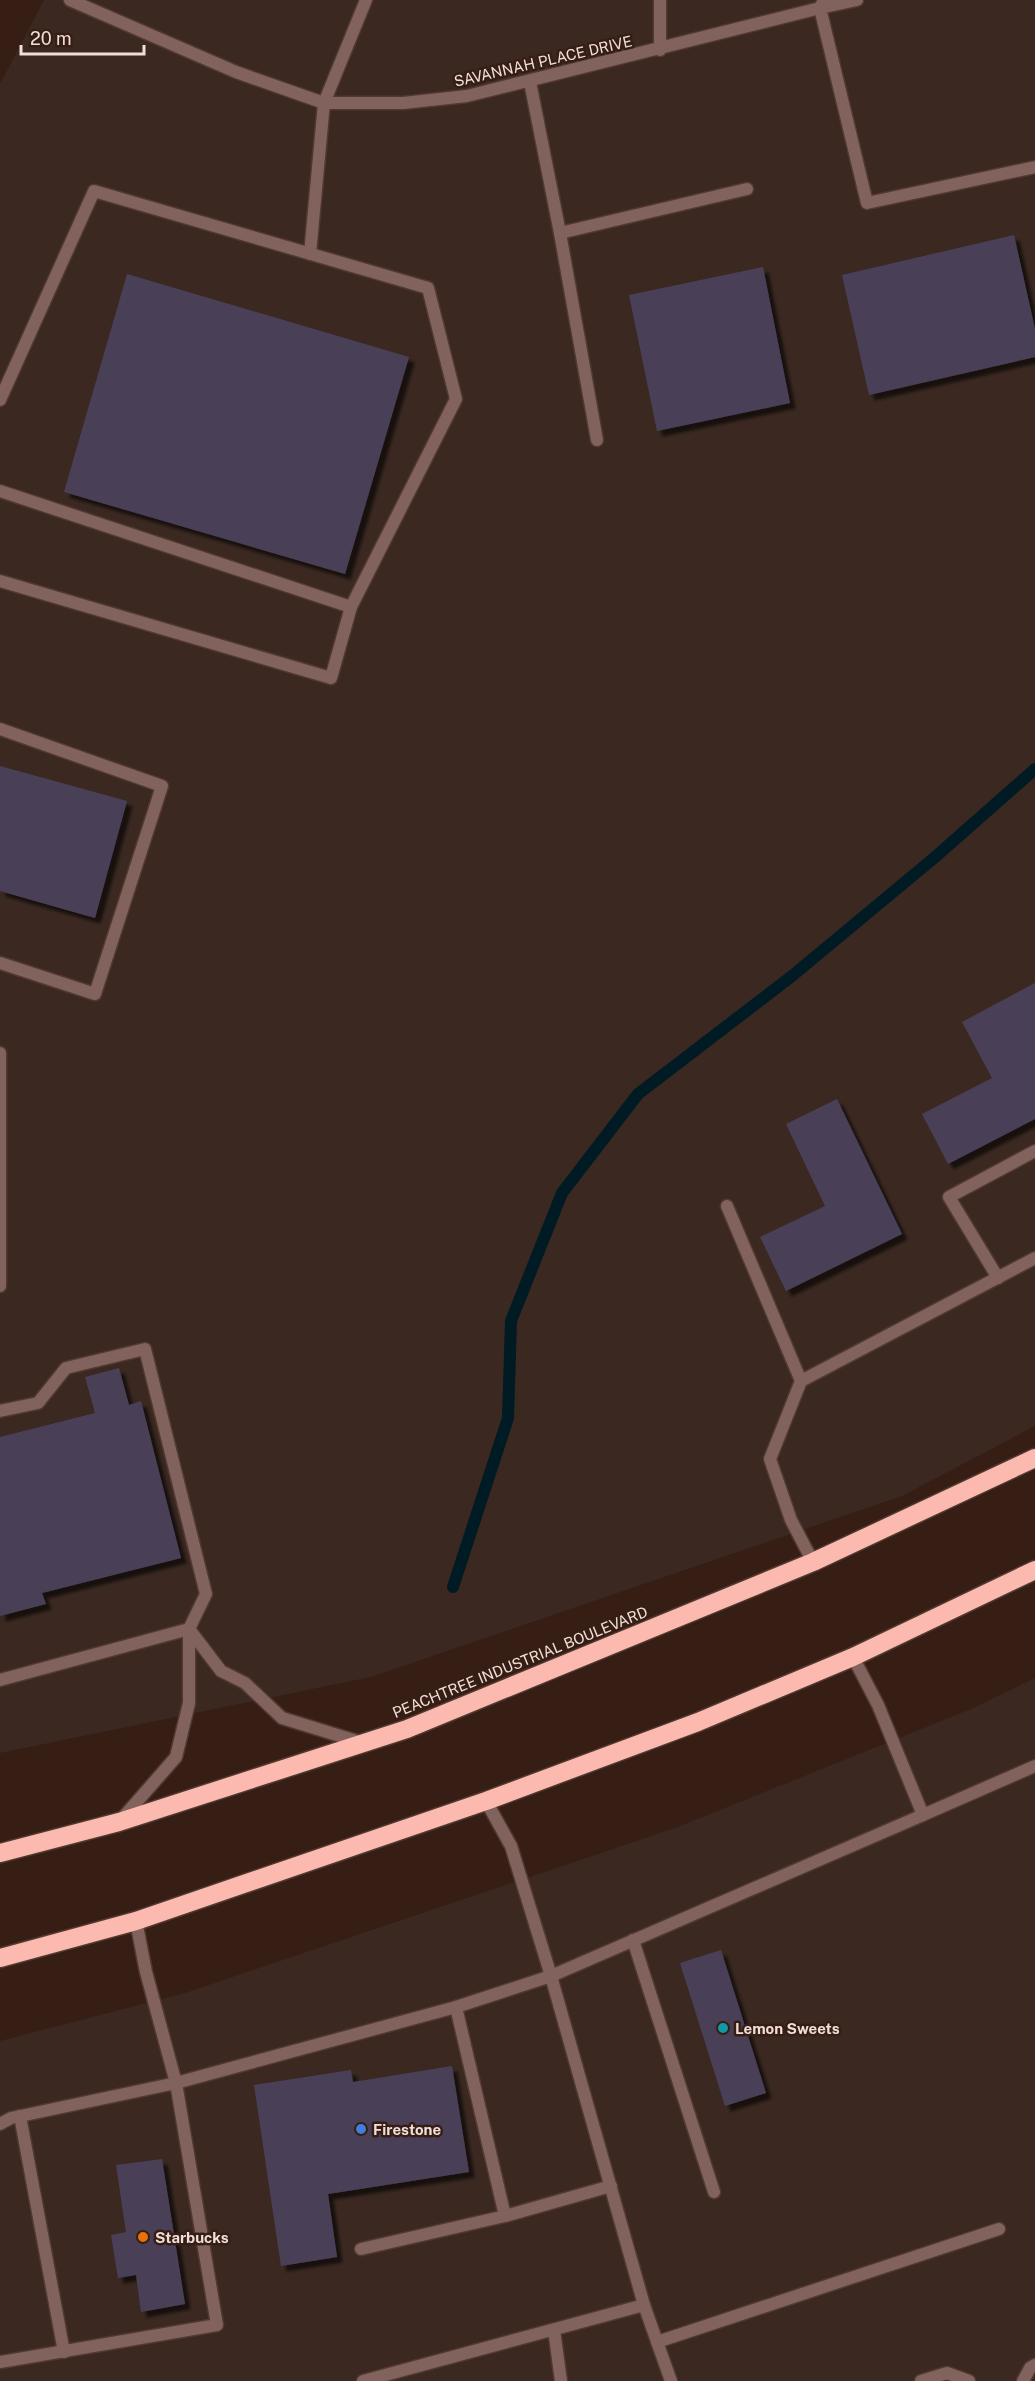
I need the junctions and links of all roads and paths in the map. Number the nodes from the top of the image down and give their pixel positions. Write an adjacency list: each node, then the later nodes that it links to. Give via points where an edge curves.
1 (70, 0): 8 (street, SAVANNAH PLACE DRIVE, via 236,72)
2 (366, 0): 8 (street)
3 (660, 0): 6 (street)
4 (857, 0): 5 (street, SAVANNAH PLACE DRIVE)
5 (822, 4): 6 (street, SAVANNAH PLACE DRIVE); 9 (street, via 867,203)
6 (660, 50): 7 (street, SAVANNAH PLACE DRIVE)
7 (530, 82): 8 (street, SAVANNAH PLACE DRIVE, via 467,96 403,103); 11 (street)
8 (324, 103): 12 (street)
9 (1035, 167)
10 (747, 189): 11 (street)
11 (560, 233): 14 (street)
12 (310, 254): 13 (street, via 94,191); 17 (street, via 428,288 456,399)
13 (0, 400)
14 (597, 440)
15 (0, 491): 17 (street)
16 (0, 581): 17 (street, via 331,678)
17 (351, 607)
18 (0, 729): 19 (street, via 162,786 95,994)
19 (0, 963)
20 (0, 1053): 25 (street)
21 (1035, 1151): 24 (street, via 949,1197)
22 (727, 1206): 26 (street)
23 (1035, 1258): 24 (street)
24 (998, 1278): 26 (street)
25 (0, 1286)
26 (801, 1381): 29 (street, via 770,1459 791,1520)
27 (0, 1410): 31 (street, via 38,1403 66,1368 145,1349 206,1594)
28 (1035, 1458): 29 (highway, PEACHTREE INDUSTRIAL BOULEVARD)
29 (813, 1562): 34 (highway, PEACHTREE INDUSTRIAL BOULEVARD, via 407,1729)
30 (1035, 1570): 32 (highway)
31 (189, 1629): 33 (street); 34 (street, via 221,1671 245,1683 282,1718); 38 (street, via 189,1703 176,1757)
32 (853, 1657): 36 (highway, via 698,1722); 37 (street, via 878,1705)
33 (0, 1680)
34 (363, 1743): 38 (highway, PEACHTREE INDUSTRIAL BOULEVARD)
35 (1035, 1766): 37 (street)
36 (486, 1801): 40 (highway); 43 (street, via 511,1846)
37 (923, 1815): 41 (street)
38 (119, 1822): 39 (highway, PEACHTREE INDUSTRIAL BOULEVARD)
39 (0, 1852)
40 (136, 1921): 42 (highway); 45 (street)
41 (633, 1940): 43 (street); 49 (street)
42 (0, 1958)
43 (551, 1976): 44 (street); 48 (street)
44 (456, 2007): 45 (street); 50 (street)
45 (176, 2083): 46 (street); 56 (street, via 217,2325)
46 (20, 2116): 47 (street); 56 (street)
47 (0, 2124)
48 (611, 2186): 50 (street); 53 (street)
49 (714, 2192)
50 (505, 2216): 52 (street)
51 (999, 2229): 55 (street)
52 (361, 2249)
53 (644, 2305): 54 (street); 55 (street)
54 (554, 2330): 59 (street); 60 (street)
55 (657, 2342): 61 (street)
56 (64, 2352): 57 (street)
57 (0, 2362)
58 (1035, 2365): 64 (street)
59 (363, 2381)
60 (561, 2381)
61 (671, 2381)
62 (921, 2381): 63 (street, via 947,2373)
63 (969, 2381)
64 (1023, 2381)

